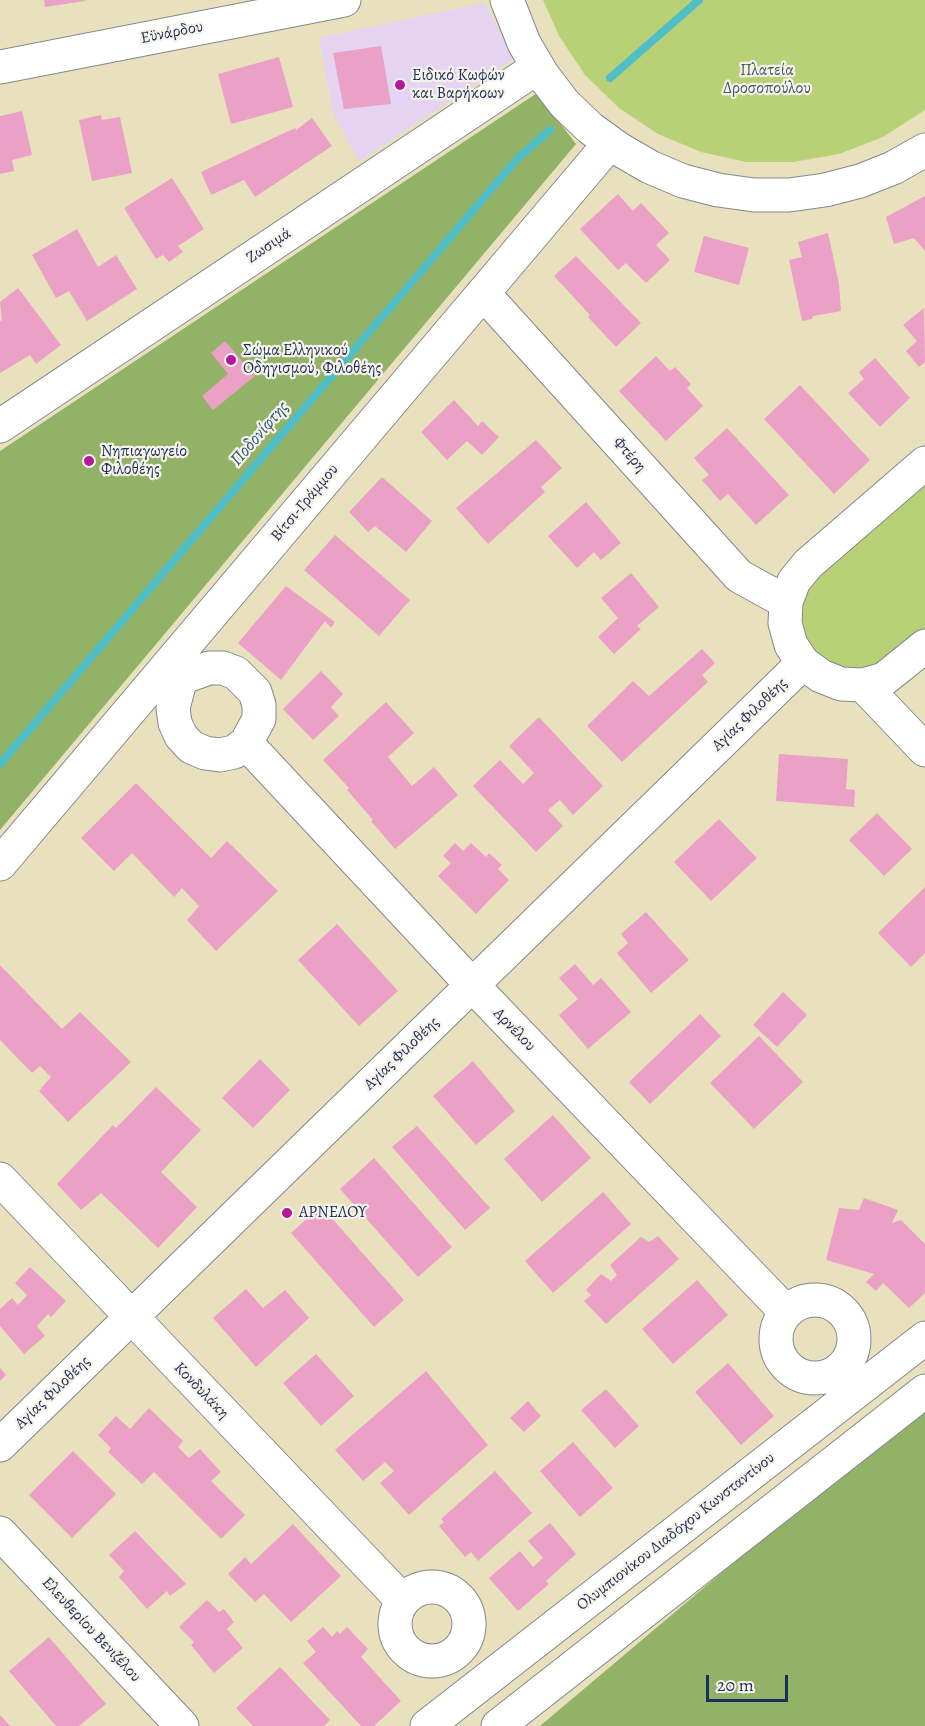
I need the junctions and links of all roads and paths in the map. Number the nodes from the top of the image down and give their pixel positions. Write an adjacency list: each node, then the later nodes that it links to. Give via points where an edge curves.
1 (344, 0): 3 (street, Εϋνάρδου)
2 (507, 0): 4 (street)
3 (0, 67)
4 (538, 67): 5 (street, via 564,102); 8 (street, Ζωσιμά)
5 (610, 142): 6 (street, via 650,167 683,181 754,195 789,195 860,181); 7 (street, Βίτσι-Γράμμου)
6 (925, 150)
7 (483, 293): 10 (street, Φτέρη, via 739,576); 13 (street, Βίτσι-Γράμμου)
8 (0, 426)
9 (925, 463): 10 (street, via 807,564 794,581)
10 (786, 602): 12 (street, via 785,623 791,645)
11 (925, 646): 14 (street, via 884,679)
12 (803, 663): 14 (street, via 820,676 841,684); 18 (street, Αγίας Φιλοθέης)
13 (175, 671): 15 (street, via 175,723 191,747 220,755 234,752); 15 (street, via 223,668 247,681 260,705 259,719); 17 (street, Βίτσι-Γράμμου)
14 (863, 685): 16 (street)
15 (246, 743): 18 (street, Αρνέλου)
16 (925, 750)
17 (0, 864)
18 (473, 986): 20 (street, Αρνέλου); 21 (street, Αγίας Φιλοθέης)
19 (0, 1179): 21 (street, Κονδυλάκη)
20 (786, 1312)
21 (130, 1318): 24 (street, Αγίας Φιλοθέης); 26 (street, Κονδυλάκη)
22 (925, 1338): 28 (street, Ολυμπιονίκου Διαδόχου Κωνσταντίνου)
23 (925, 1391): 29 (street)
24 (0, 1444)
25 (0, 1533): 27 (street, Ελευθερίου Βενιζέλου)
26 (403, 1601)
27 (182, 1726)
28 (428, 1726)
29 (498, 1726)

